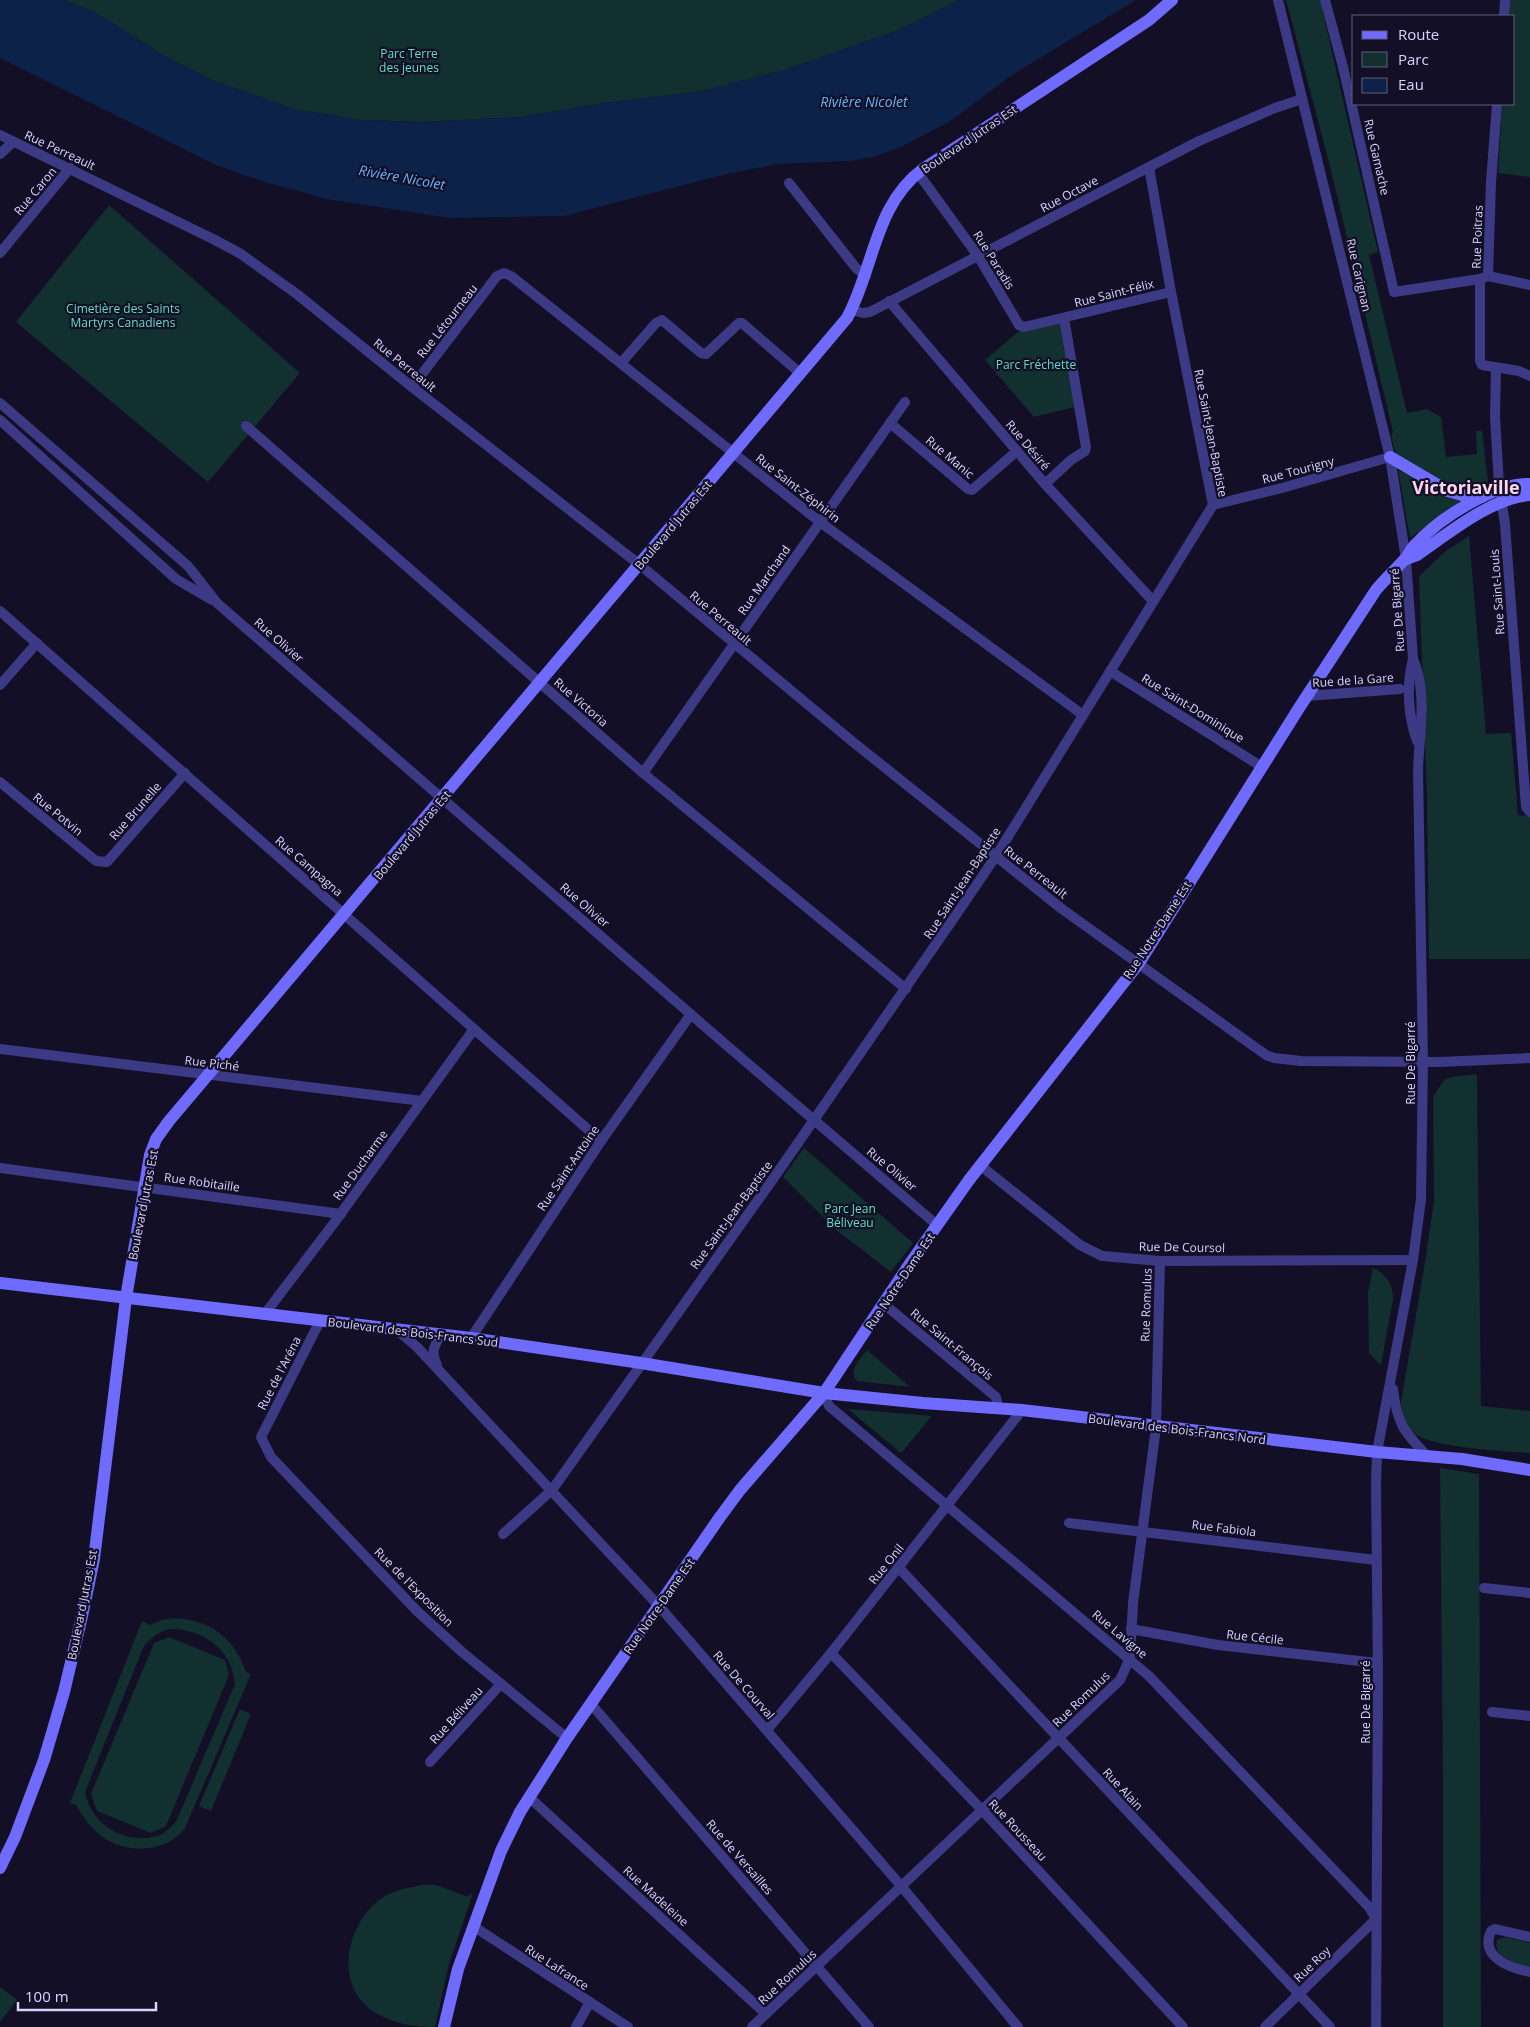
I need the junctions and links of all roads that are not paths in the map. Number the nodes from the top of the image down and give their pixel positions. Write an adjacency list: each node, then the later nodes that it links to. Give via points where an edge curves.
1 (1172, 0): 15 (street, Boulevard Jutras Est, via 1149,20)
2 (1278, 0): 8 (street, Rue Carignan)
3 (1325, 0): 7 (street, Rue Gamache)
4 (1505, 0): 5 (street)
5 (1504, 15)
6 (1352, 65): 7 (street)
7 (1343, 66): 21 (street, Rue Gamache, via 1394,292)
8 (1302, 99): 13 (street, Rue Octave, via 1236,125); 39 (street, Rue Carignan)
9 (1497, 105): 21 (street, Rue Poitras)
10 (0, 136): 11 (street, Rue Perreault)
11 (13, 142): 12 (street, Rue Perreault); 14 (street, Rue Perreault)
12 (0, 154)
13 (1149, 167): 18 (street, Rue Octave); 23 (street, Rue Saint-Jean-Baptiste)
14 (70, 168): 17 (street, Rue Caron); 31 (street, Rue Perreault, via 241,254 298,295)
15 (918, 173): 18 (street, Rue Paradis); 20 (street, Boulevard Jutras Est, via 890,206)
16 (789, 183): 20 (street, via 856,268)
17 (0, 253)
18 (978, 256): 24 (street, Rue Octave); 26 (street, Rue Paradis, via 1019,325 1024,328)
19 (504, 273): 27 (street, Rue Saint-Zéphirin); 31 (street, Rue Létourneau, via 497,276)
20 (866, 276): 25 (street, Boulevard Jutras Est)
21 (1484, 278): 22 (street); 28 (street, Rue Poitras, via 1480,361 1482,365)
22 (1530, 284)
23 (1171, 292): 26 (street, Rue Saint-Félix); 45 (street, Rue Saint-Jean-Baptiste)
24 (889, 301): 25 (street, Rue Octave, via 870,312); 37 (street, Rue Désiré)
25 (852, 310): 29 (street, Boulevard Jutras Est)
26 (1064, 318): 40 (street, via 1086,447)
27 (621, 363): 29 (street, via 656,323 664,320 706,354 736,324 742,323); 38 (street, Rue Saint-Zéphirin)
28 (1496, 368): 30 (street); 42 (street, Rue Saint-Louis, via 1495,417)
29 (801, 374): 38 (street, Boulevard Jutras Est)
30 (1530, 376)
31 (412, 387): 48 (street, Rue Perreault)
32 (0, 402): 50 (street, Rue Olivier, via 188,566)
33 (905, 402): 35 (street, Rue Marchand)
34 (0, 420): 50 (street, Rue Olivier, via 176,579)
35 (890, 424): 37 (street, Rue Manic, via 972,490); 46 (street, Rue Marchand)
36 (246, 426): 55 (street, Rue Victoria)
37 (1017, 451): 40 (street, Rue Désiré)
38 (734, 454): 46 (street, Rue Saint-Zéphirin); 48 (street, Boulevard Jutras Est)
39 (1390, 457): 44 (street, via 1448,491); 45 (street, Rue Tourigny); 47 (street, Rue Carignan)
40 (1045, 484): 49 (street, Rue Désiré)
41 (1530, 484): 42 (street, via 1514,485)
42 (1501, 495): 43 (street); 44 (street); 47 (street, via 1417,556); 60 (street, Rue Saint-Louis)
43 (1530, 495)
44 (1482, 498): 47 (street, via 1432,529 1414,545)
45 (1213, 505): 49 (street, Rue Saint-Jean-Baptiste)
46 (820, 522): 53 (street, Rue Marchand); 59 (street, Rue Saint-Zéphirin)
47 (1406, 559): 58 (street, Rue Notre-Dame Est, via 1376,590); 76 (street, Rue De Bigarré, via 1413,659 1419,672 1421,724 1418,744)
48 (640, 565): 53 (street, Rue Perreault); 55 (street, Boulevard Jutras Est)
49 (1153, 600): 54 (street, Rue Saint-Jean-Baptiste)
50 (217, 603): 65 (street, Rue Olivier)
51 (0, 611): 52 (street, Rue Campagna)
52 (37, 643): 56 (street); 62 (street, Rue Campagna)
53 (734, 645): 63 (street, Rue Marchand); 67 (street, Rue Perreault)
54 (1110, 670): 59 (street, Rue Saint-Jean-Baptiste); 61 (street, Rue Saint-Dominique)
55 (540, 683): 63 (street, Rue Victoria); 65 (street, Boulevard Jutras Est)
56 (0, 685)
57 (1400, 689): 58 (street, Rue de la Gare)
58 (1307, 696): 61 (street, Rue Notre-Dame Est)
59 (1083, 715): 67 (street, Rue Saint-Jean-Baptiste)
60 (1525, 726): 66 (street, Rue Saint-Louis, via 1526,807)
61 (1262, 767): 70 (street, Rue Notre-Dame Est)
62 (185, 773): 68 (street, Rue Brunelle, via 112,857); 69 (street, Rue Campagna)
63 (643, 773): 71 (street, Rue Victoria)
64 (0, 782): 68 (street, Rue Potvin, via 96,861)
65 (442, 798): 69 (street, Boulevard Jutras Est); 72 (street, Rue Olivier)
66 (1530, 812)
67 (996, 856): 70 (street, Rue Perreault, via 1062,909); 71 (street, Rue Saint-Jean-Baptiste)
68 (102, 862)
69 (345, 914): 73 (street, Rue Campagna); 77 (street, Boulevard Jutras Est)
70 (1139, 963): 76 (street, Rue Perreault, via 1272,1058); 81 (street, Rue Notre-Dame Est)
71 (906, 989): 79 (street, Rue Saint-Jean-Baptiste)
72 (691, 1014): 79 (street, Rue Olivier); 80 (street, Rue Saint-Antoine)
73 (474, 1029): 78 (street, Rue Ducharme); 80 (street, Rue Campagna)
74 (0, 1049): 77 (street, Rue Piché)
75 (1530, 1058): 76 (street, Rue Perreault)
76 (1423, 1061): 86 (street, Rue De Bigarré, via 1421,1199)
77 (208, 1075): 78 (street, Rue Piché); 83 (street, Boulevard Jutras Est, via 156,1139)
78 (422, 1101): 84 (street, Rue Ducharme)
79 (814, 1120): 85 (street, Rue Olivier); 96 (street, Rue Saint-Jean-Baptiste)
80 (601, 1141): 95 (street, Rue Saint-Antoine)
81 (981, 1166): 85 (street, Rue Notre-Dame Est); 87 (street, Rue De Coursol, via 1080,1246 1102,1256)
82 (0, 1168): 83 (street, Rue Robitaille)
83 (144, 1186): 84 (street, Rue Robitaille); 89 (street, Boulevard Jutras Est)
84 (341, 1214): 91 (street, Rue Ducharme)
85 (937, 1225): 90 (street, Rue Notre-Dame Est)
86 (1413, 1260): 87 (street, Rue De Coursol); 98 (street, Rue De Bigarré)
87 (1160, 1261): 102 (street, Rue Romulus)
88 (0, 1282): 89 (street, Boulevard des Bois-Francs Sud)
89 (126, 1298): 91 (street, Boulevard des Bois-Francs Sud); 131 (street, Boulevard Jutras Est, via 94,1559 82,1616 44,1760)
90 (884, 1304): 99 (street, Rue Notre-Dame Est); 100 (street, Rue Saint-François, via 996,1397)
91 (264, 1315): 92 (street, Boulevard des Bois-Francs Sud)
92 (320, 1321): 93 (street, Boulevard des Bois-Francs Sud); 103 (street, Rue de l'Aréna)
93 (397, 1330): 94 (street, Boulevard des Bois-Francs Sud); 97 (street, Rue De Courval)
94 (441, 1335): 95 (street, Boulevard des Bois-Francs Sud); 97 (street, Rue De Courval, via 432,1355)
95 (471, 1338): 96 (street, Boulevard des Bois-Francs Sud)
96 (641, 1363): 99 (street, Boulevard des Bois-Francs Sud); 107 (street, Rue Saint-Jean-Baptiste)
97 (440, 1370): 107 (street, Rue De Courval)
98 (1392, 1379): 104 (street, Rue De Bigarré); 105 (street, Rue De Bigarré, via 1398,1418 1406,1433)
99 (824, 1394): 100 (street, Boulevard des Bois-Francs Nord); 108 (street, Rue Lavigne, via 829,1406); 116 (street, Rue Notre-Dame Est, via 740,1490)
100 (998, 1408): 101 (street, Boulevard des Bois-Francs Nord)
101 (1022, 1410): 102 (street, Boulevard des Bois-Francs Nord); 108 (street, Rue Onil)
102 (1156, 1427): 104 (street, Boulevard des Bois-Francs Nord); 110 (street, Rue Romulus)
103 (261, 1437): 121 (street, Rue de l'Exposition, via 271,1457 385,1579)
104 (1377, 1452): 105 (street, Boulevard des Bois-Francs Nord); 112 (street, Rue De Bigarré)
105 (1428, 1457): 106 (street, Boulevard des Bois-Francs Nord)
106 (1530, 1470)
107 (552, 1490): 111 (street, Rue Saint-Jean-Baptiste); 116 (street, Rue De Courval)
108 (949, 1506): 113 (street, Rue Onil); 119 (street, Rue Lavigne)
109 (1069, 1523): 110 (street, Rue Fabiola)
110 (1143, 1531): 112 (street, Rue Fabiola); 117 (street, Rue Romulus)
111 (503, 1534)
112 (1376, 1560): 120 (street, Rue De Bigarré)
113 (899, 1568): 118 (street, Rue Onil); 127 (street, Rue Alain)
114 (1484, 1588): 115 (street)
115 (1530, 1593)
116 (659, 1606): 122 (street, Rue Notre-Dame Est); 125 (street, Rue De Courval)
117 (1130, 1630): 119 (street, Rue Romulus); 120 (street, Rue Cécile, via 1218,1645)
118 (831, 1653): 125 (street, Rue Onil); 130 (street, Rue Rousseau)
119 (1130, 1658): 127 (street, Rue Romulus, via 1120,1680); 133 (street, Rue Lavigne, via 1369,1907)
120 (1378, 1663): 133 (street, Rue De Bigarré)
121 (501, 1684): 126 (street, Rue de l'Exposition); 128 (street, Rue Béliveau)
122 (591, 1704): 126 (street, Rue Notre-Dame Est); 136 (street, Rue de Versailles)
123 (1492, 1712): 124 (street)
124 (1530, 1716)
125 (766, 1730): 132 (street, Rue De Courval)
126 (567, 1738): 129 (street, Rue Notre-Dame Est)
127 (1058, 1738): 130 (street, Rue Romulus); 138 (street, Rue Alain)
128 (430, 1762)
129 (529, 1797): 134 (street, Rue Notre-Dame Est, via 501,1851); 140 (street, Rue Madeleine)
130 (983, 1811): 132 (street, Rue Romulus); 147 (street, Rue Rousseau)
131 (0, 1868)
132 (902, 1887): 136 (street, Rue Romulus); 146 (street, Rue De Courval)
133 (1376, 1919): 138 (street, Rue Roy); 150 (street, Rue De Bigarré)
134 (473, 1926): 139 (street, Rue Lafrance); 141 (street, Rue Notre-Dame Est, via 458,1969)
135 (1530, 1937): 137 (street, via 1495,1929 1488,1936 1495,1958)
136 (818, 1966): 140 (street, Rue Romulus); 145 (street, Rue de Versailles)
137 (1530, 1972)
138 (1298, 1994): 148 (street, Rue Roy); 149 (street, Rue Alain)
139 (590, 2002): 142 (street); 143 (street, Rue Lafrance)
140 (766, 2014): 144 (street, Rue Romulus)
141 (444, 2027)
142 (576, 2027)
143 (628, 2027)
144 (752, 2027)
145 (869, 2027)
146 (1018, 2027)
147 (1183, 2027)
148 (1265, 2027)
149 (1330, 2027)
150 (1376, 2027)

